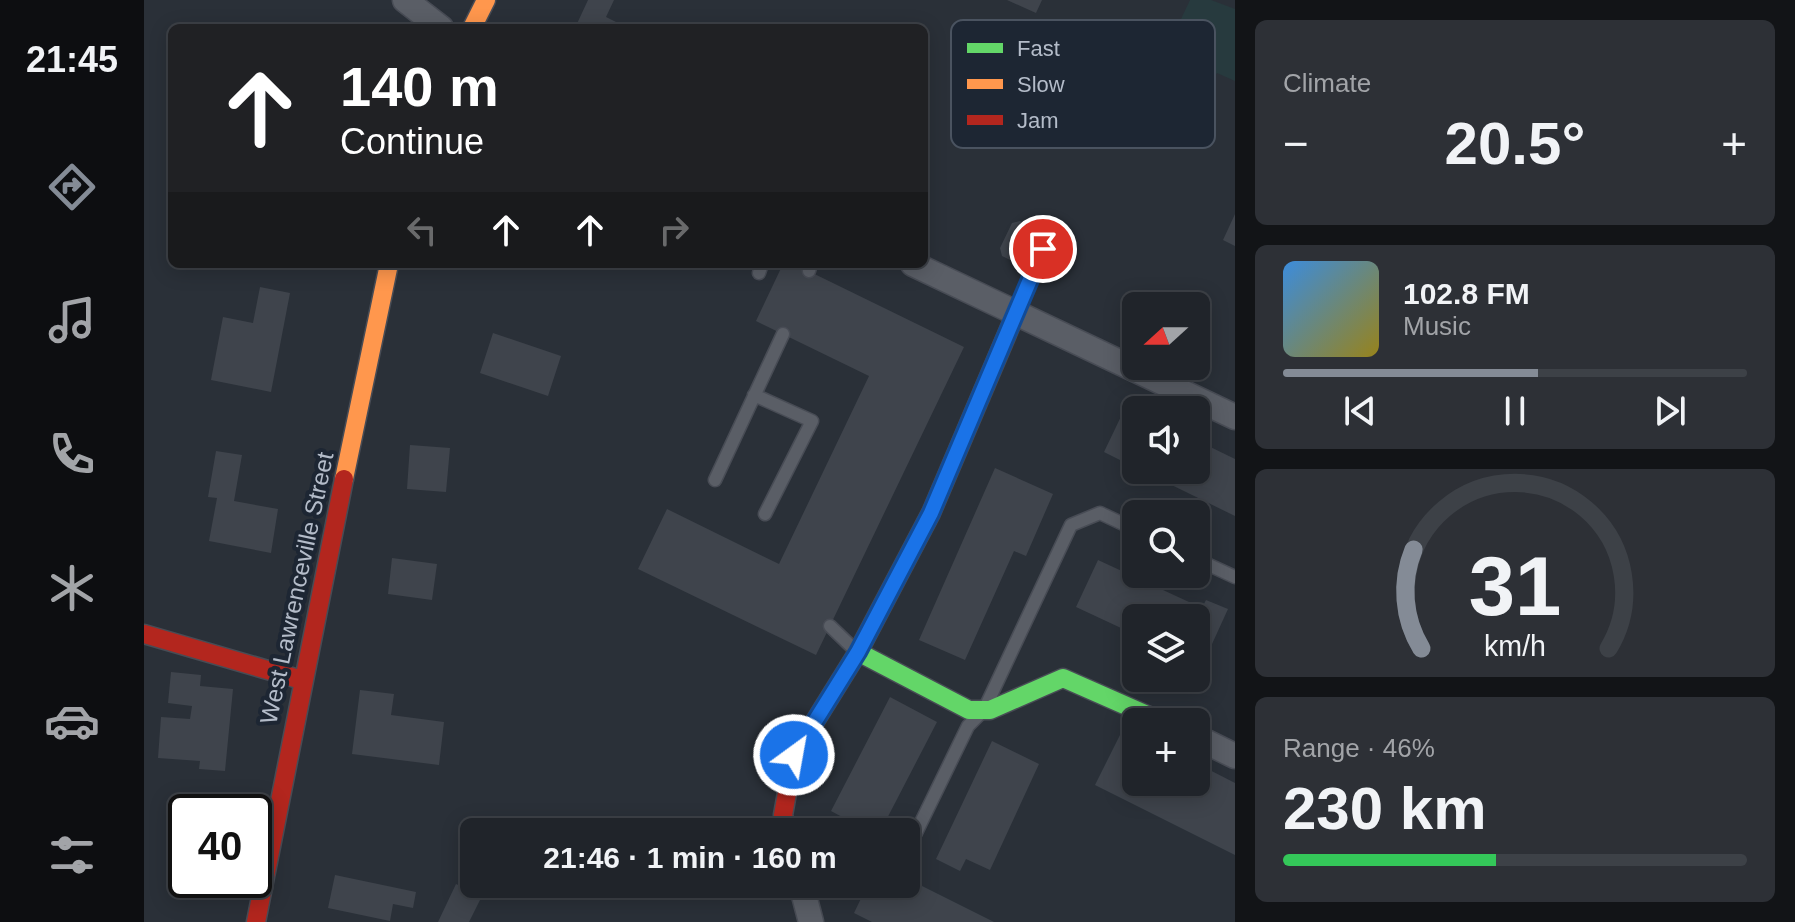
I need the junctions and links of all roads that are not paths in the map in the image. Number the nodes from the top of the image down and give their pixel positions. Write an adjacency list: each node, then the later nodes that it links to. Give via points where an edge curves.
1 (405, 0): 3 (street)
2 (486, 0): 4 (street)
3 (436, 24)
4 (474, 24)
5 (1043, 249): 8 (lane)
6 (388, 268): 20 (street, West Lawrenceville Street)
7 (921, 268): 8 (street)
8 (1016, 313): 11 (street); 19 (street, via 931,513)
9 (783, 334): 10 (lane)
10 (754, 395): 12 (lane); 13 (lane, via 812,421)
11 (1235, 417)
12 (715, 480)
13 (765, 514)
14 (1122, 523): 22 (lane, via 1100,513 1071,525)
15 (1210, 565): 16 (lane)
16 (1235, 577)
17 (830, 626): 19 (lane)
18 (144, 634): 20 (street)
19 (858, 652): 22 (street, via 969,710); 25 (street, via 794,755)
20 (302, 680): 28 (street, West Lawrenceville Street)
21 (1131, 708): 22 (street, via 1063,678)
22 (984, 710): 26 (lane, via 968,726)
23 (1210, 744): 24 (street)
24 (1235, 756)
25 (784, 818)
26 (920, 825)
27 (805, 898): 29 (street)
28 (256, 922)
29 (811, 922)

